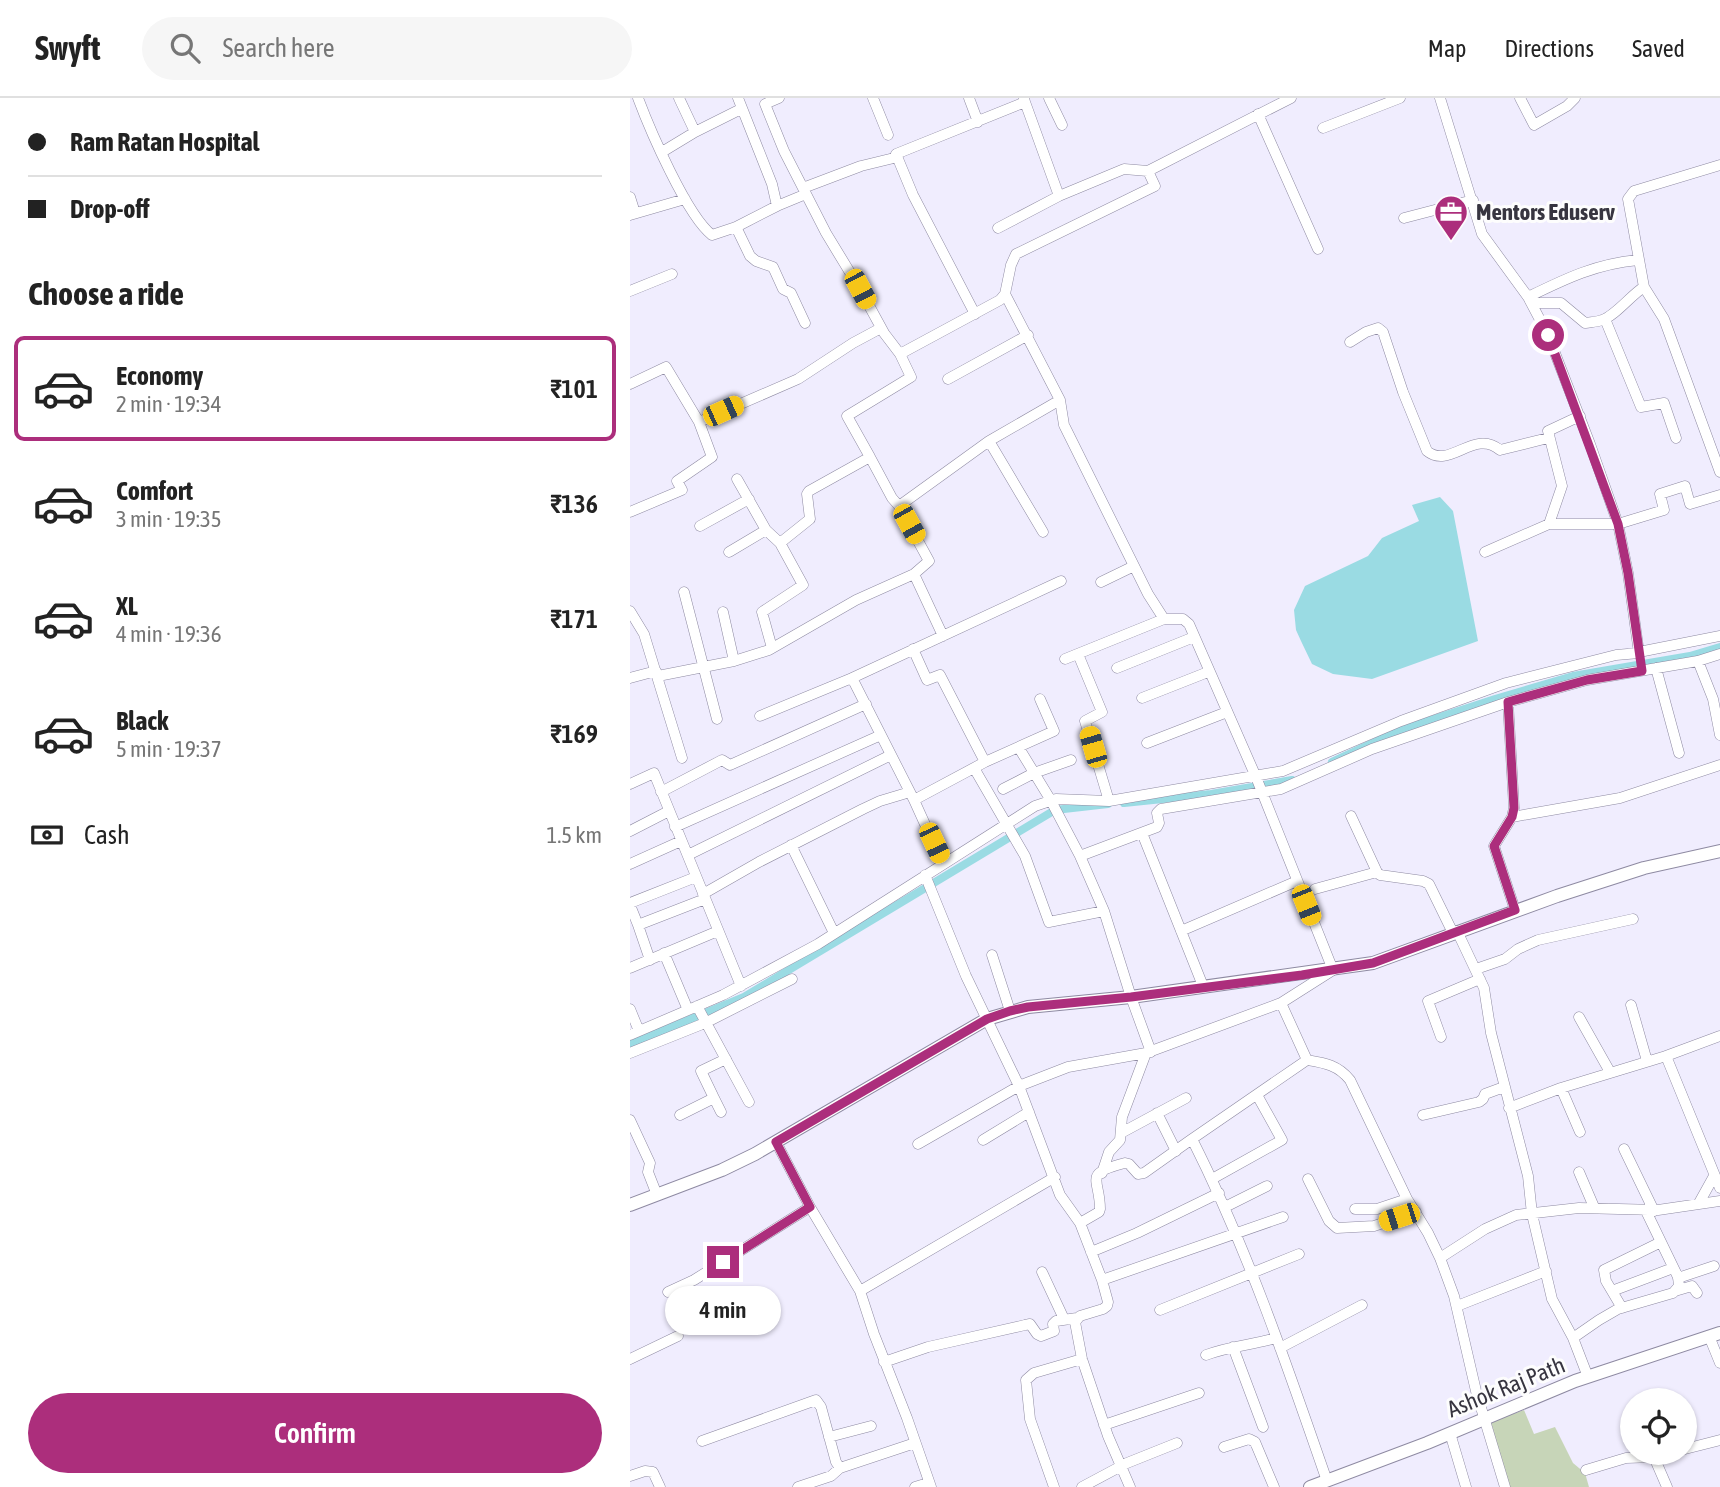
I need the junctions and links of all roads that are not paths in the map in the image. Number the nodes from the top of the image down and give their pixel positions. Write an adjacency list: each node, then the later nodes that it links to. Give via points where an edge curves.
1 (638, 98): 21 (street)
2 (679, 98): 19 (street)
3 (738, 98): 14 (street)
4 (779, 98): 25 (street, via 765,104)
5 (873, 98): 20 (street)
6 (969, 98): 16 (street)
7 (1049, 98): 17 (street)
8 (1291, 98): 15 (street)
9 (1400, 98): 18 (street)
10 (1440, 98): 29 (street)
11 (1520, 98): 12 (street, via 1534,125)
12 (1575, 98)
13 (1024, 100): 16 (street); 26 (street)
14 (741, 109): 19 (street); 30 (street)
15 (1258, 114): 24 (street); 35 (street)
16 (978, 122): 22 (street, via 896,154)
17 (1062, 125)
18 (1323, 128)
19 (695, 132): 21 (street)
20 (888, 135)
21 (662, 152): 28 (street)
22 (898, 157): 25 (street, via 861,166); 42 (street)
23 (1720, 166): 36 (street, via 1634,191 1628,199)
24 (1148, 170): 26 (street, via 1124,169); 40 (street, via 1155,186 1016,254)
25 (804, 191): 30 (street); 45 (street)
26 (1059, 196): 34 (street)
27 (630, 197): 31 (street)
28 (685, 199): 31 (street); 33 (street, via 712,235)
29 (1473, 200): 32 (street); 41 (street, via 1482,234)
30 (777, 206): 33 (street)
31 (633, 214)
32 (1404, 218)
33 (736, 227): 44 (street, via 752,258 774,267)
34 (998, 228)
35 (1318, 248)
36 (1638, 260): 38 (street); 41 (street, via 1588,269)
37 (672, 274): 39 (street)
38 (1644, 287): 43 (street); 58 (street, via 1664,319)
39 (630, 291)
40 (1005, 294): 42 (street); 46 (street)
41 (1529, 300): 43 (street, via 1560,303 1584,323); 52 (street)
42 (975, 314): 48 (street)
43 (1605, 319): 55 (street, via 1641,407 1664,404)
44 (805, 323)
45 (881, 328): 48 (street); 53 (street, via 798,379)
46 (1028, 335): 49 (street); 51 (street)
47 (1350, 342): 54 (street, via 1378,328 1383,331 1403,392 1427,451 1434,457 1483,442 1500,450)
48 (900, 354): 57 (street, via 911,377 847,416)
49 (948, 379)
50 (630, 384): 53 (street, via 666,367)
51 (1060, 400): 56 (street); 72 (street, via 1064,425)
52 (1580, 416): 54 (street, via 1550,428); 65 (street)
53 (699, 422): 63 (street, via 712,457 677,481 682,491)
54 (1548, 438): 64 (street, via 1562,486)
55 (1676, 438)
56 (989, 441): 62 (street); 68 (street)
57 (870, 457): 62 (street); 69 (street, via 809,491 810,519)
58 (1720, 472)
59 (737, 479): 61 (street)
60 (1720, 495): 65 (street, via 1690,503 1685,486 1660,494 1664,510)
61 (749, 499): 66 (street); 67 (street)
62 (899, 506): 73 (street, via 929,561)
63 (630, 512)
64 (1549, 524): 65 (street); 71 (street)
65 (1618, 524): 88 (street)
66 (700, 526)
67 (766, 530): 69 (street); 70 (street)
68 (1043, 532)
69 (780, 543): 83 (street, via 803,585 762,612)
70 (729, 552)
71 (1485, 552)
72 (1134, 566): 75 (street); 79 (street)
73 (914, 574): 80 (street); 83 (street, via 856,600)
74 (1060, 581): 80 (street)
75 (1101, 582)
76 (684, 592): 91 (street)
77 (630, 611): 95 (street, via 644,634)
78 (723, 612): 89 (street)
79 (1164, 619): 82 (street, via 1183,619); 85 (street)
80 (943, 636): 84 (street)
81 (1720, 636): 88 (street)
82 (1194, 637): 92 (street); 94 (street)
83 (772, 648): 89 (street)
84 (913, 649): 97 (street); 114 (street, via 927,680 940,675)
85 (1077, 654): 87 (street); 124 (street, via 1102,712 1085,721)
86 (1720, 654): 90 (street)
87 (1065, 659)
88 (1640, 659): 93 (street); 98 (street, via 1587,680); 98 (street, via 1616,655)
89 (734, 661): 91 (street)
90 (1698, 661): 93 (street); 107 (street, via 1713,699)
91 (703, 667): 95 (street); 105 (street)
92 (1117, 668)
93 (1656, 668): 110 (street)
94 (1208, 672): 99 (street); 103 (street)
95 (657, 673): 96 (street); 112 (street)
96 (630, 678)
97 (852, 678): 102 (street); 104 (street)
98 (1518, 689): 101 (street); 119 (street, via 1401,721 1283,771)
99 (1142, 698)
100 (1040, 699): 109 (street, via 1054,731)
101 (1508, 702): 119 (street, via 1371,749 1312,777); 127 (street)
102 (866, 704): 106 (street); 121 (street, via 730,765 722,760)
103 (1227, 712): 108 (street); 119 (street)
104 (760, 716)
105 (717, 719)
106 (881, 734): 111 (street); 129 (street)
107 (1720, 735)
108 (1147, 743)
109 (1019, 748): 114 (street); 117 (street)
110 (1679, 753)
111 (891, 755): 122 (street); 135 (street)
112 (682, 758)
113 (1071, 760): 117 (street)
114 (985, 762): 116 (street)
115 (1720, 765): 127 (street, via 1620,799)
116 (974, 768): 122 (street); 128 (street)
117 (1034, 773): 120 (street); 123 (street)
118 (630, 784): 121 (street, via 654,773)
119 (1259, 786): 124 (street); 131 (street, via 1161,810 1157,813 1159,825); 142 (street)
120 (1003, 789)
121 (662, 792): 125 (street)
122 (912, 796): 133 (street, via 880,801); 138 (street)
123 (1050, 799): 124 (street); 128 (street); 136 (street)
124 (1109, 801)
125 (669, 811): 129 (street); 130 (street)
126 (1351, 816): 139 (street)
127 (1512, 817): 146 (street, via 1494,846)
128 (1008, 825): 138 (street); 147 (street, via 1025,856 1049,922)
129 (676, 827): 132 (street)
130 (630, 831)
131 (1142, 833): 136 (street); 151 (street)
132 (681, 841): 135 (street); 137 (street)
133 (791, 845): 144 (street); 153 (street)
134 (1720, 851): 146 (main road, via 1644,868)
135 (688, 855): 141 (street)
136 (1080, 856): 147 (street)
137 (630, 864)
138 (943, 864): 140 (street)
139 (1377, 872): 143 (street); 152 (street, via 1429,884)
140 (926, 876): 153 (street); 170 (street)
141 (696, 877): 144 (street); 145 (street)
142 (1297, 881): 151 (street); 158 (street)
143 (1315, 888)
144 (704, 897): 149 (street); 150 (street)
145 (630, 904): 149 (street)
146 (1515, 910): 152 (main road)
147 (1104, 911): 163 (street)
148 (1633, 919): 159 (street, via 1538,940)
149 (638, 925): 156 (street)
150 (718, 931): 154 (street); 161 (street)
151 (1181, 931): 162 (street)
152 (1455, 932): 158 (main road, via 1373,963); 159 (street)
153 (834, 933): 161 (street)
154 (664, 953): 156 (street); 166 (street)
155 (992, 955): 168 (street)
156 (650, 960): 157 (street)
157 (630, 968)
158 (1333, 970): 162 (main road); 164 (street)
159 (1478, 974): 173 (street, via 1428,1001); 183 (street)
160 (792, 979): 171 (street)
161 (741, 986): 166 (street)
162 (1203, 986): 163 (main road)
163 (1131, 997): 168 (main road); 175 (street)
164 (1281, 1003): 175 (street); 179 (street)
165 (1631, 1005): 180 (street)
166 (694, 1008): 171 (street); 172 (street)
167 (630, 1009): 172 (street)
168 (1010, 1011): 170 (main road)
169 (1580, 1017): 181 (street)
170 (987, 1019): 182 (street); 200 (main road)
171 (704, 1020): 176 (street); 178 (street)
172 (634, 1033)
173 (1441, 1037)
174 (1719, 1039): 177 (street)
175 (1149, 1052): 182 (street, via 1068,1067); 197 (street, via 1122,1117)
176 (630, 1053)
177 (1666, 1056): 180 (street); 207 (street)
178 (726, 1059): 186 (street, via 701,1071); 188 (street)
179 (1307, 1060): 185 (street); 215 (street, via 1331,1063 1350,1080)
180 (1647, 1061): 181 (street)
181 (1610, 1073): 184 (street)
182 (1019, 1086): 191 (street); 201 (street)
183 (1504, 1087): 189 (street); 194 (street, via 1485,1094 1479,1102)
184 (1561, 1088): 189 (street); 196 (street)
185 (1257, 1095): 199 (street); 209 (street, via 1281,1142)
186 (713, 1097): 190 (street); 193 (street)
187 (1186, 1098): 192 (street)
188 (749, 1101)
189 (1509, 1108): 225 (street, via 1528,1176)
190 (721, 1112)
191 (1029, 1112): 198 (street); 208 (street)
192 (1157, 1113): 197 (street); 203 (street)
193 (680, 1115)
194 (1423, 1115)
195 (631, 1124): 214 (street, via 650,1163 648,1172)
196 (1580, 1132)
197 (1120, 1138): 204 (street); 206 (street)
198 (983, 1139)
199 (1192, 1139): 203 (street); 209 (street)
200 (776, 1142): 214 (main road); 219 (street)
201 (918, 1143)
202 (1624, 1149): 223 (street)
203 (1176, 1151): 204 (street, via 1140,1174)
204 (1128, 1163): 206 (street)
205 (1579, 1172): 221 (street)
206 (1101, 1173): 227 (street, via 1095,1180 1099,1212)
207 (1714, 1176): 212 (street); 217 (street)
208 (1055, 1177): 227 (street, via 1060,1195); 240 (street)
209 (1212, 1178): 213 (street)
210 (1308, 1179): 224 (street, via 1337,1228 1374,1226)
211 (1268, 1186): 220 (street)
212 (1720, 1188)
213 (1219, 1193): 220 (street); 230 (street)
214 (657, 1195): 218 (main road)
215 (1407, 1199): 222 (street, via 1377,1209); 224 (street)
216 (1720, 1201): 217 (street)
217 (1699, 1203): 223 (street)
218 (630, 1205)
219 (810, 1207): 240 (street); 242 (street)
220 (1225, 1207): 228 (street)
221 (1594, 1207): 223 (street); 225 (street)
222 (1355, 1209)
223 (1650, 1211): 229 (street)
224 (1416, 1212): 232 (street)
225 (1532, 1213): 232 (street, via 1504,1219); 234 (street)
226 (1283, 1217): 228 (street)
227 (1080, 1223): 230 (street)
228 (1237, 1234): 236 (street); 238 (street)
229 (1661, 1242): 237 (street); 239 (street, via 1606,1268 1604,1276)
230 (1091, 1252): 238 (street)
231 (1299, 1254): 236 (street)
232 (1440, 1258): 245 (street)
233 (1713, 1266): 237 (street)
234 (1546, 1271): 245 (street); 252 (street, via 1556,1308)
235 (1042, 1272): 249 (street)
236 (1252, 1272): 247 (street); 253 (street)
237 (1676, 1273): 239 (street); 241 (street, via 1679,1286)
238 (1102, 1280): 248 (street, via 1107,1306)
239 (1612, 1290): 246 (street)
240 (860, 1291): 258 (street)
241 (1675, 1291): 243 (street, via 1692,1286); 246 (street)
242 (668, 1292)
243 (1697, 1293)
244 (1362, 1305): 253 (street)
245 (1457, 1306): 262 (street)
246 (1622, 1308): 252 (street)
247 (1160, 1310)
248 (1077, 1318): 249 (street); 257 (street)
249 (1064, 1319): 258 (street, via 1054,1322 1054,1331 1041,1336 1030,1324)
250 (1715, 1334): 259 (street); 260 (main road, Ashok Raj Path)
251 (678, 1336): 256 (street)
252 (1573, 1338): 260 (street)
253 (1278, 1343): 254 (street); 280 (street)
254 (1233, 1347): 255 (street); 265 (street)
255 (1206, 1355)
256 (630, 1359)
257 (1083, 1359): 263 (street); 285 (street, via 1034,1373 1026,1380 1030,1419)
258 (884, 1362): 270 (street)
259 (1720, 1363)
260 (1588, 1377): 262 (main road, Ashok Raj Path)
261 (1199, 1393): 263 (street)
262 (1485, 1418): 266 (main road, Ashok Raj Path); 291 (street)
263 (1104, 1425): 276 (street)
264 (871, 1426): 267 (street)
265 (1262, 1427)
266 (1450, 1433): 280 (main road, Ashok Raj Path); 290 (street)
267 (829, 1437): 269 (street, via 816,1400); 277 (street)
268 (1720, 1440): 272 (street)
269 (702, 1441)
270 (915, 1443): 277 (street); 281 (street)
271 (1177, 1443): 276 (street)
272 (1697, 1446)
273 (1224, 1447): 288 (street, via 1249,1439 1255,1442)
274 (1620, 1460): 278 (street)
275 (1657, 1465): 292 (street)
276 (1121, 1466): 286 (street); 287 (street)
277 (840, 1468): 283 (street, via 831,1476)
278 (1586, 1470)
279 (630, 1476): 282 (street, via 653,1472)
280 (1327, 1480): 289 (main road, Ashok Raj Path)
281 (930, 1485): 284 (street)
282 (660, 1487)
283 (798, 1487)
284 (915, 1487)
285 (1054, 1487)
286 (1082, 1487)
287 (1130, 1487)
288 (1274, 1487)
289 (1310, 1487)
290 (1466, 1487)
291 (1505, 1487)
292 (1667, 1487)

